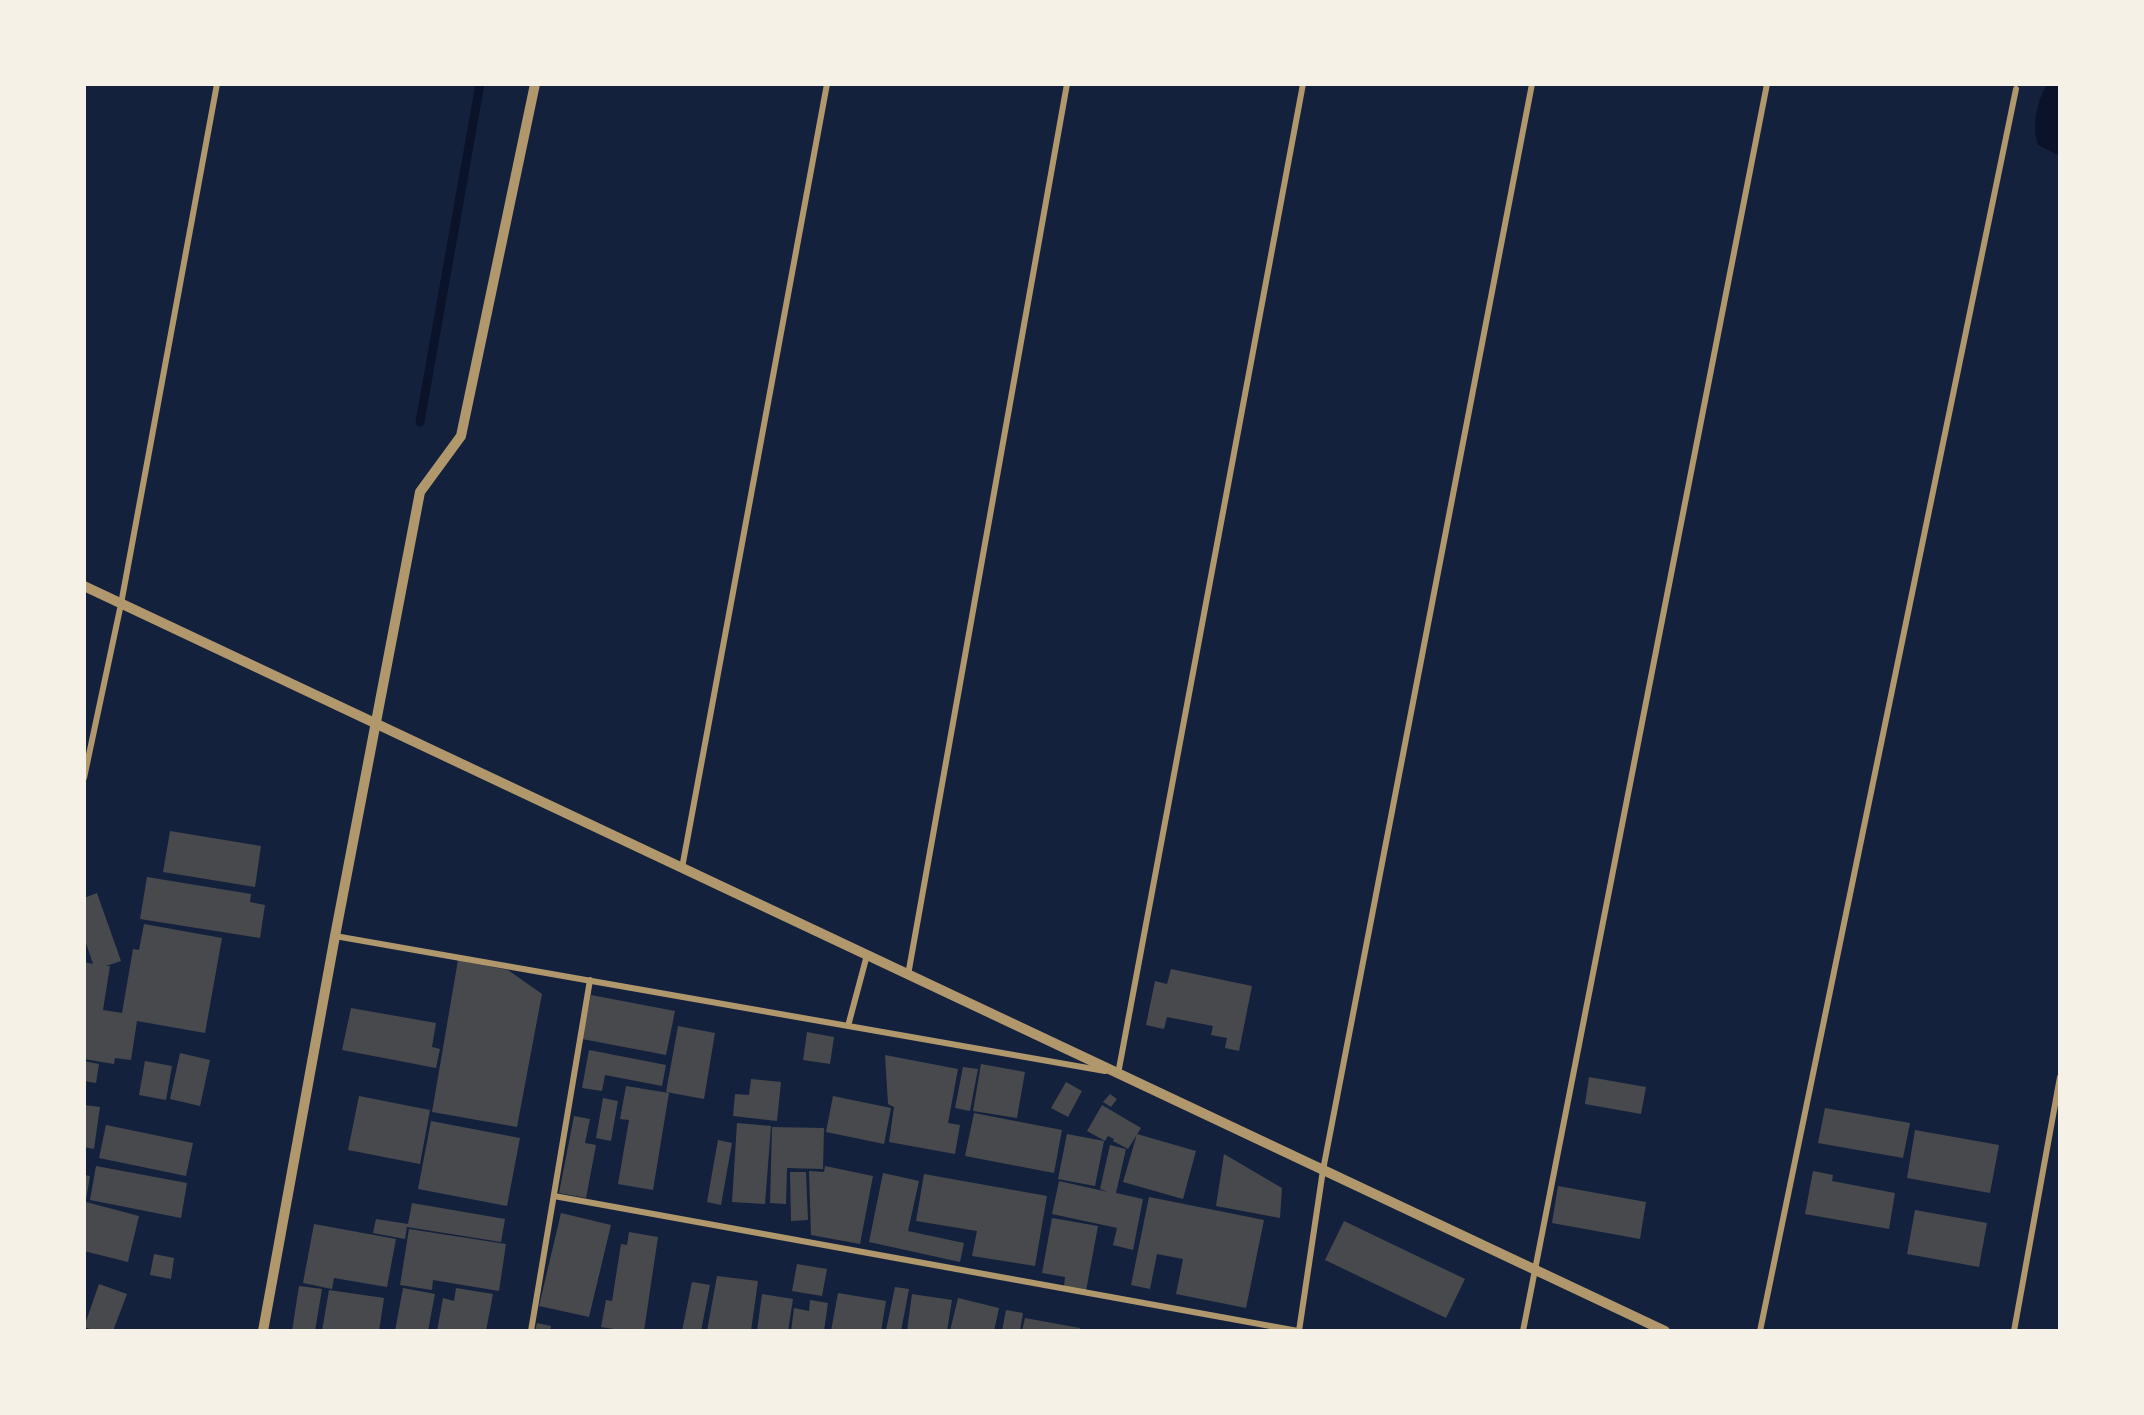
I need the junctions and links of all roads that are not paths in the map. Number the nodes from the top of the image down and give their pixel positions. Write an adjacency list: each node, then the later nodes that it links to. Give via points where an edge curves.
1 (217, 84): 10 (street)
2 (534, 84): 11 (street, via 461,436 420,492)
3 (827, 84): 13 (street)
4 (1068, 84): 16 (street)
5 (1303, 84): 19 (street)
6 (1532, 84): 21 (street)
7 (1767, 84): 23 (street)
8 (2016, 89): 29 (street)
9 (84, 586): 10 (street)
10 (121, 604): 11 (street); 12 (street)
11 (375, 723): 13 (street); 14 (street)
12 (84, 778)
13 (682, 868): 15 (street)
14 (335, 936): 17 (street); 24 (street)
15 (867, 955): 16 (street); 18 (street)
16 (908, 975): 19 (street)
17 (590, 981): 18 (street); 22 (street)
18 (848, 1026): 19 (street)
19 (1119, 1074): 21 (street)
20 (2060, 1077): 30 (street)
21 (1323, 1170): 23 (street); 26 (street)
22 (554, 1196): 25 (street); 26 (street)
23 (1534, 1269): 27 (street); 28 (street)
24 (263, 1331)
25 (531, 1331)
26 (1299, 1331)
27 (1522, 1331)
28 (1665, 1331)
29 (1760, 1331)
30 (2014, 1331)

